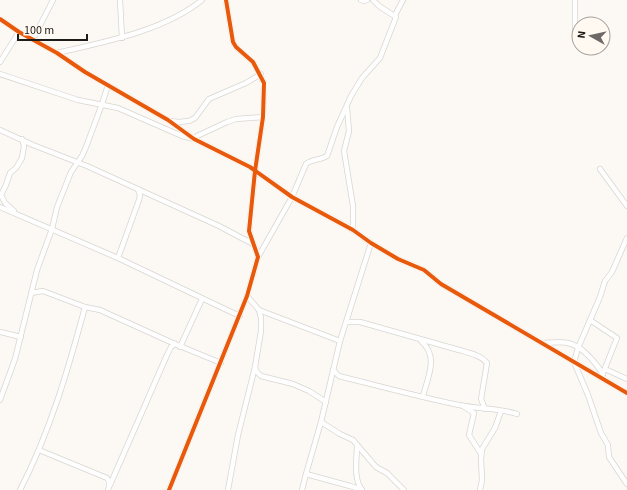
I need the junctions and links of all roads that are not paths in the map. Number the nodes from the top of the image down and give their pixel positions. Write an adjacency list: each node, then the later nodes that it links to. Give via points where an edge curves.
1 (53, 0): 15 (street)
2 (120, 0): 14 (street)
3 (202, 0): 14 (street, via 177,17)
4 (226, 0): 19 (street, via 233,42)
5 (361, 0): 6 (street)
6 (367, 0)
7 (373, 0): 10 (street)
8 (403, 0): 10 (street)
9 (575, 0): 11 (street)
10 (395, 15): 22 (street, via 396,19 380,58 362,78)
11 (575, 16)
12 (0, 19): 13 (street)
13 (19, 32): 15 (street); 17 (street)
14 (122, 38): 16 (street)
15 (33, 39): 16 (street)
16 (57, 53): 20 (street)
17 (0, 62)
18 (0, 74): 21 (street, via 78,100)
19 (261, 74): 23 (street, via 264,82); 24 (street, via 210,99 195,118 189,121)
20 (108, 85): 21 (street); 24 (street)
21 (102, 104): 27 (street); 28 (street)
22 (347, 106): 32 (street, via 327,156 306,164); 37 (street, via 349,131 344,150 353,206)
23 (263, 117): 27 (street, via 236,119); 30 (street)
24 (168, 120): 27 (street)
25 (0, 130): 26 (street)
26 (22, 139): 28 (street); 35 (street, via 22,158 10,173 1,195)
27 (194, 139): 30 (street)
28 (78, 162): 31 (street); 36 (street, via 71,172 57,207)
29 (600, 169): 33 (street)
30 (254, 171): 32 (street); 40 (street, via 249,231)
31 (138, 189): 40 (street); 42 (street, via 139,200)
32 (292, 197): 37 (street); 41 (street)
33 (627, 206)
34 (0, 207): 35 (street)
35 (15, 213): 36 (street)
36 (52, 229): 42 (street); 43 (street)
37 (353, 230): 39 (street)
38 (627, 238): 49 (street, via 612,272 605,281)
39 (371, 243): 50 (street); 55 (street, via 398,259 424,270 440,284)
40 (253, 244): 41 (street)
41 (258, 257): 44 (street)
42 (118, 258): 45 (street)
43 (31, 292): 46 (street, via 43,291); 52 (street)
44 (247, 296): 47 (street); 48 (street)
45 (202, 298): 48 (street); 57 (street)
46 (85, 307): 56 (street, via 100,310); 80 (street)
47 (259, 310): 54 (street); 61 (street, via 261,331)
48 (240, 316): 60 (street)
49 (590, 320): 58 (street); 62 (street, via 617,338)
50 (347, 322): 53 (street, via 360,322); 54 (street)
51 (0, 332): 52 (street)
52 (21, 337): 72 (street, via 16,359)
53 (419, 339): 71 (street, via 429,349 432,358); 75 (street, via 475,355 486,361 481,399)
54 (340, 341): 63 (street)
55 (541, 343): 58 (street, via 568,342); 59 (street)
56 (175, 344): 57 (street); 84 (street, via 167,354)
57 (180, 347): 60 (street)
58 (578, 348): 59 (street); 65 (street, via 592,358)
59 (574, 362): 65 (street); 83 (street, via 600,433 608,446 609,457)
60 (221, 363): 87 (street)
61 (255, 367): 70 (street, via 261,376 293,384); 88 (street, via 238,435)
62 (605, 369): 65 (street); 67 (street)
63 (333, 370): 64 (street); 66 (street)
64 (339, 376): 66 (street); 71 (street)
65 (602, 376): 69 (street)
66 (331, 378): 68 (street)
67 (627, 379)
68 (329, 390): 70 (street); 73 (street)
69 (627, 393)
70 (318, 396): 73 (street)
71 (423, 396): 74 (street)
72 (0, 400)
73 (326, 402): 78 (street)
74 (461, 405): 75 (street); 81 (street, via 474,413 469,435)
75 (485, 408): 76 (street)
76 (501, 411): 77 (street); 81 (street)
77 (517, 414)
78 (321, 422): 79 (street, via 353,440); 82 (street)
79 (357, 445): 90 (street, via 357,479); 91 (street, via 376,467 387,473)
80 (39, 450): 84 (street, via 107,478); 85 (street)
81 (481, 454): 92 (street)
82 (306, 474): 89 (street); 90 (street)
83 (627, 484)
84 (110, 485): 86 (street)
85 (20, 490)
86 (108, 490)
87 (169, 490)
88 (228, 490)
89 (302, 490)
90 (362, 490)
91 (404, 490)
92 (480, 490)

